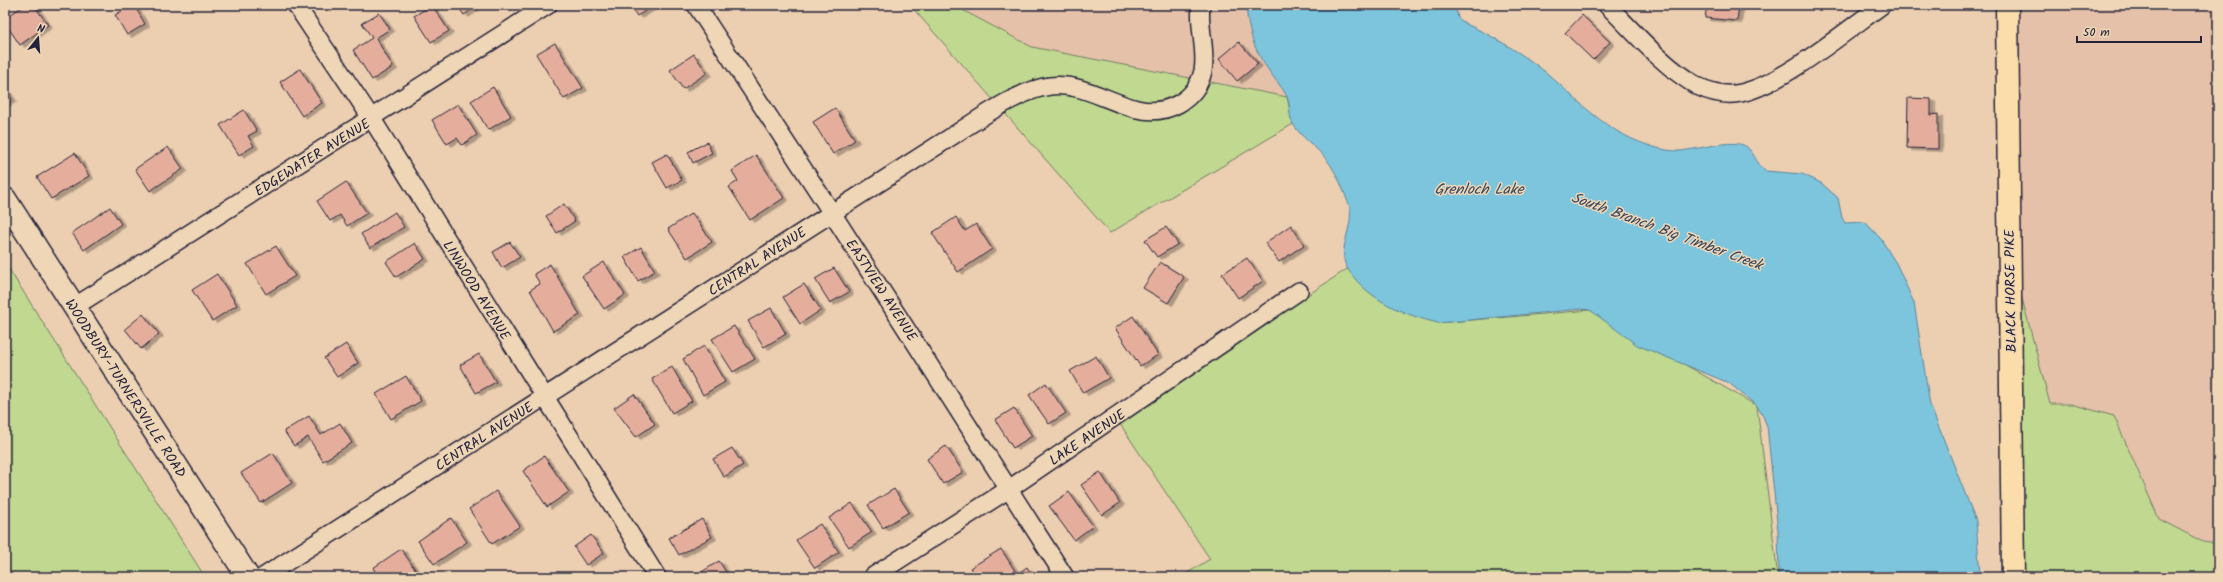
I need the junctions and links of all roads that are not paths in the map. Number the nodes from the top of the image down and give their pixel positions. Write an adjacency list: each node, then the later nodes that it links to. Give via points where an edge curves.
1 (296, 5): 8 (street, LINWOOD AVENUE)
2 (548, 5): 8 (street, EDGEWATER AVENUE)
3 (696, 5): 10 (street, EASTVIEW AVENUE)
4 (1201, 5): 10 (street, CENTRAL AVENUE, via 1200,28 1204,62 1202,73 1190,97 1180,104 1167,108 1139,110 1066,86 1050,85 1034,89 1016,97)
5 (1607, 5): 6 (street, via 1668,65 1698,86 1726,94 1741,93 1763,85)
6 (1882, 5)
7 (2007, 5): 20 (main road, BLACK HORSE PIKE)
8 (372, 119): 12 (street, EDGEWATER AVENUE); 13 (street, LINWOOD AVENUE)
9 (5, 199): 12 (main road, WOODBURY-TURNERSVILLE ROAD)
10 (832, 213): 13 (street, CENTRAL AVENUE); 14 (street, EASTVIEW AVENUE)
11 (1298, 292): 14 (street, LAKE AVENUE)
12 (74, 307): 15 (main road, WOODBURY-TURNERSVILLE ROAD)
13 (544, 398): 16 (street, CENTRAL AVENUE); 17 (street, LINWOOD AVENUE)
14 (1009, 489): 18 (street, LAKE AVENUE); 19 (street, EASTVIEW AVENUE)
15 (248, 577)
16 (263, 577)
17 (657, 577)
18 (872, 577)
19 (1065, 577)
20 (2013, 577)

